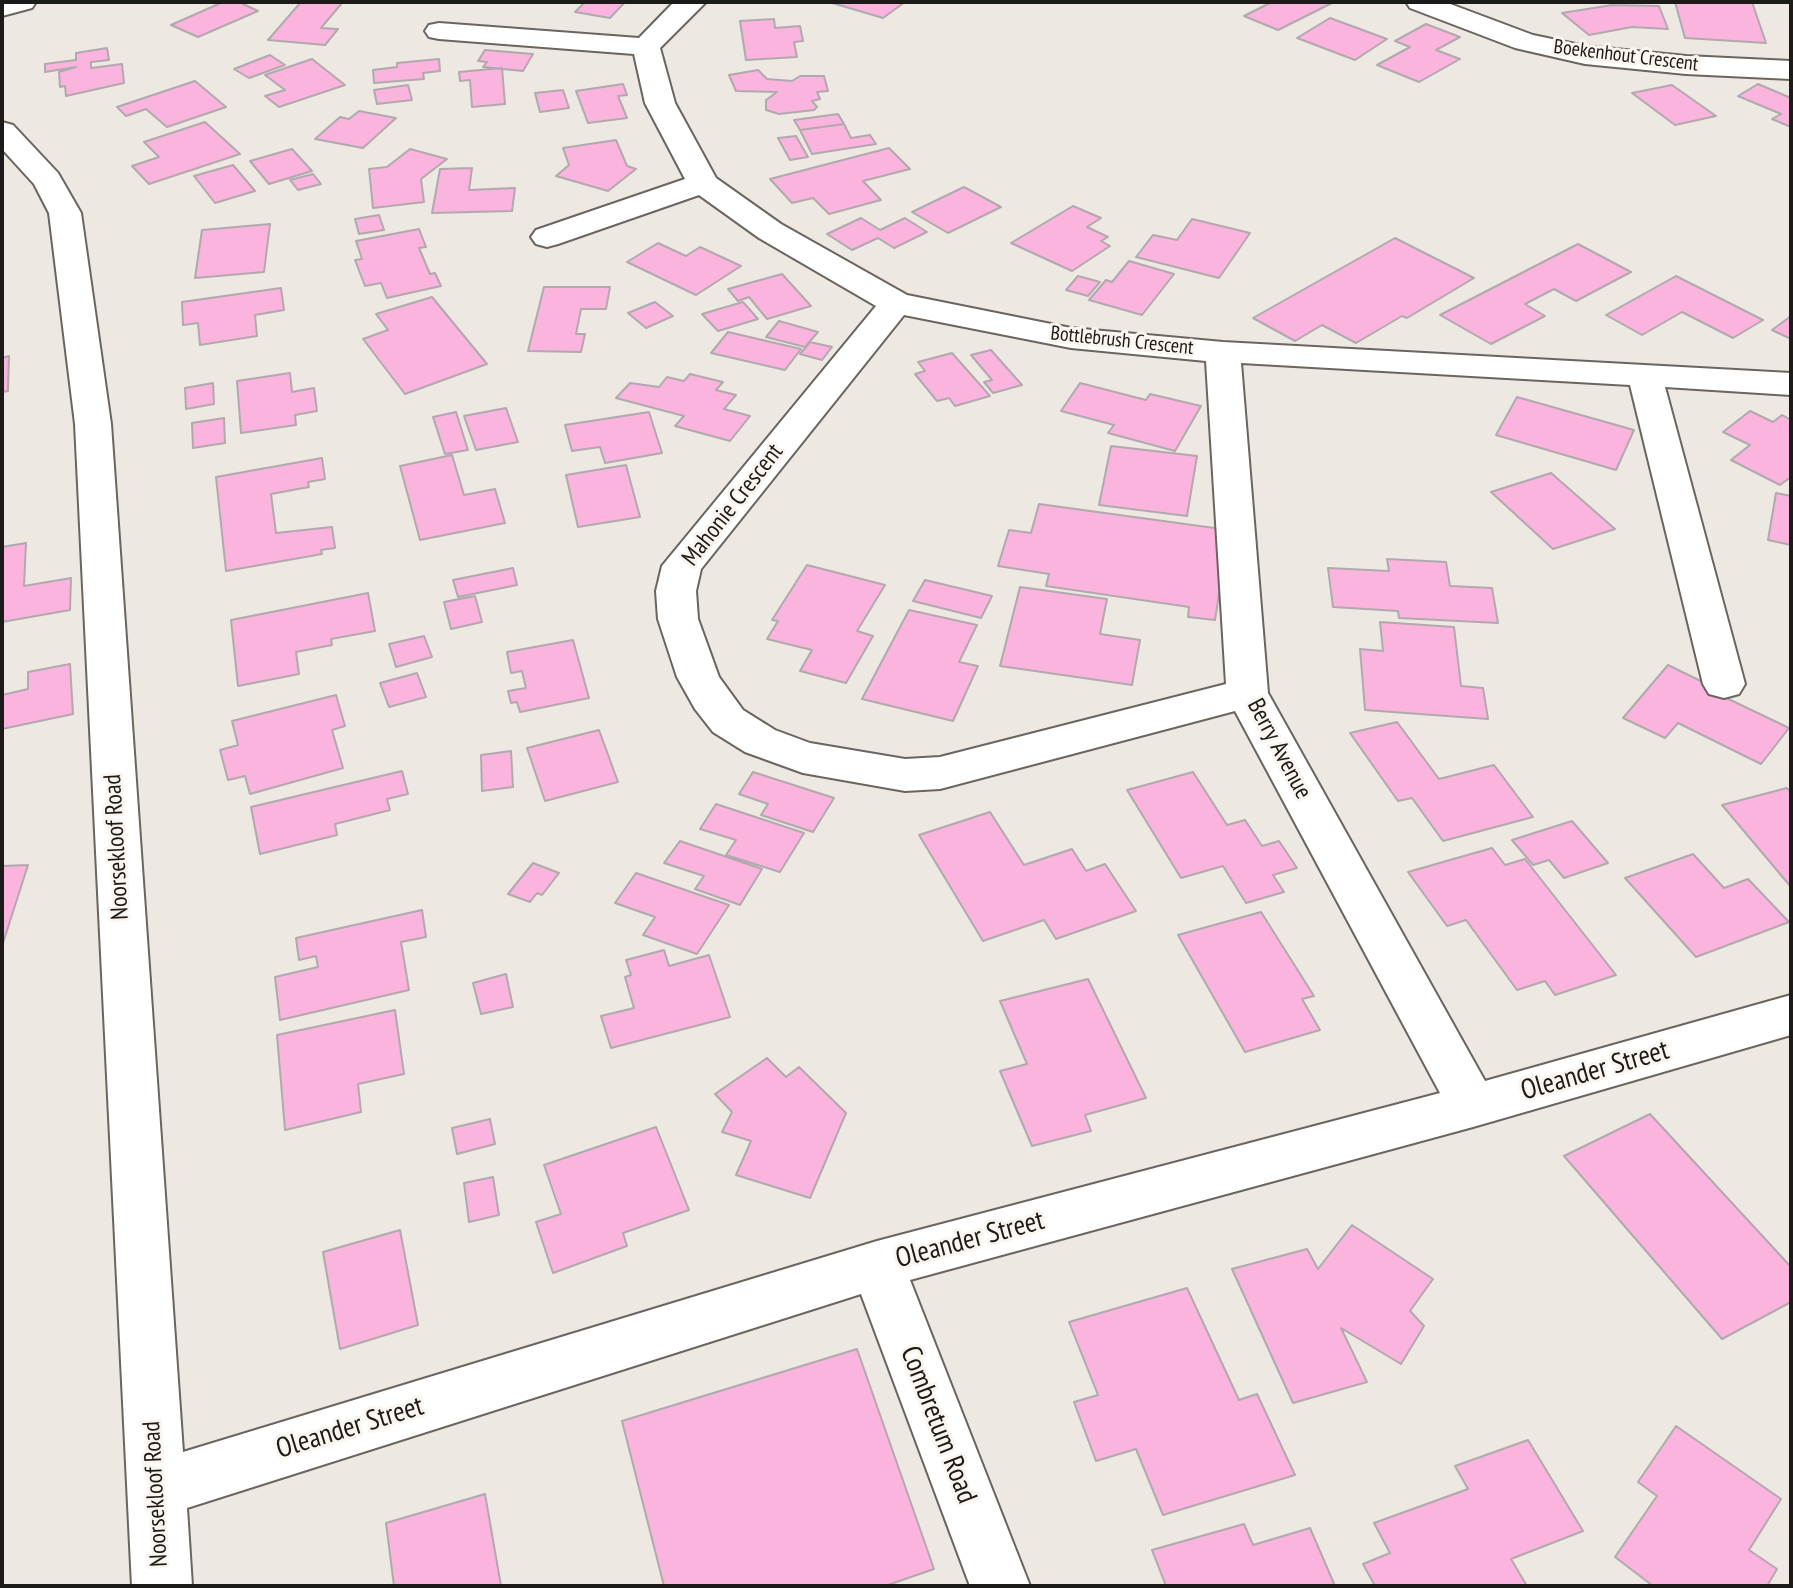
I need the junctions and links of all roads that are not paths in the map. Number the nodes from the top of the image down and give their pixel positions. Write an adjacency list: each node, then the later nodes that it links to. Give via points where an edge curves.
1 (22, 2): 4 (street)
2 (692, 2): 6 (street)
3 (1420, 2): 7 (street, Boekenhout Crescent, via 1525,42 1585,55)
4 (2, 8)
5 (439, 31): 6 (street)
6 (646, 47): 9 (street, Bottlebrush Crescent, via 660,103)
7 (1791, 70)
8 (2, 131): 20 (street, Noorsekloof Road, via 47,180 65,213 93,424)
9 (703, 183): 10 (street); 11 (street, Bottlebrush Crescent, via 770,231)
10 (547, 237)
11 (896, 303): 12 (street, Bottlebrush Crescent, via 1071,338); 16 (street, Mahonie Crescent, via 682,566 676,591 678,619 698,677 728,721 760,741 803,757 881,772 940,773)
12 (1223, 352): 13 (street, Bottlebrush Crescent); 16 (street, Berry Avenue)
13 (1645, 377): 14 (street, Bottlebrush Crescent); 15 (street)
14 (1791, 384)
15 (1724, 684)
16 (1247, 693): 18 (street, Berry Avenue)
17 (1791, 1015): 18 (street, Oleander Street)
18 (1473, 1106): 19 (street, Oleander Street)
19 (877, 1265): 20 (street, Oleander Street); 22 (street, Combretum Road)
20 (155, 1489): 21 (street, Noorsekloof Road)
21 (162, 1586)
22 (1000, 1586)

